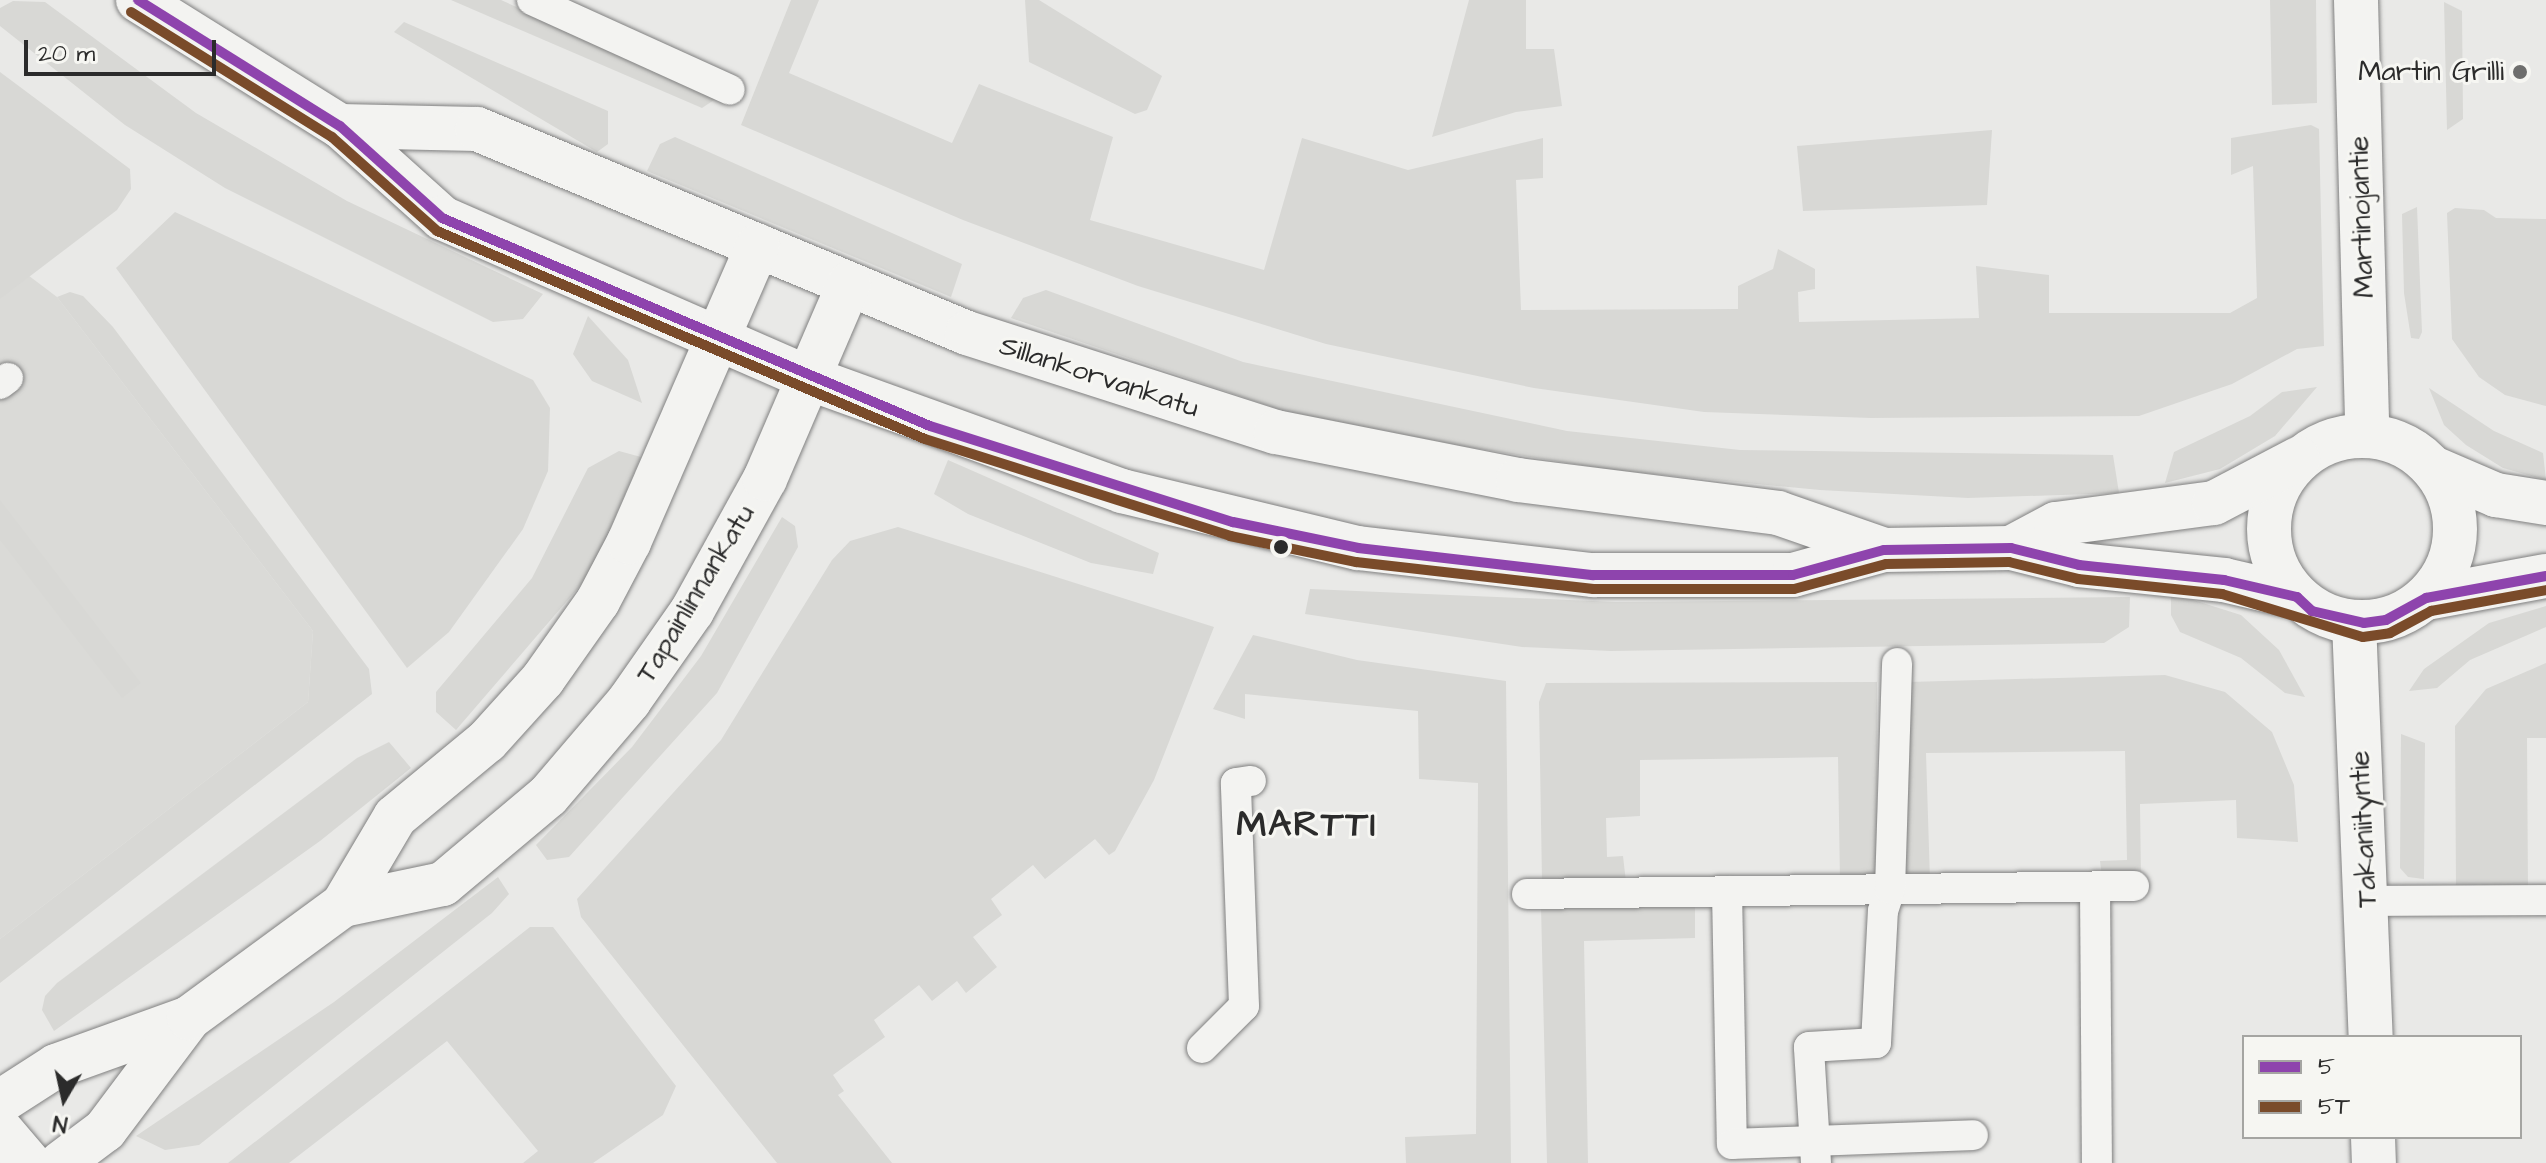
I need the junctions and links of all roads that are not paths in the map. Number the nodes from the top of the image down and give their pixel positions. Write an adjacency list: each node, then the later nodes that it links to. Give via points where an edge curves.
1 (138, 0): 5 (main road, Sillankorvankatu)
2 (532, 0): 4 (lane)
3 (2356, 0): 10 (main road, Martinojantie)
4 (730, 90)
5 (340, 126): 6 (main road, Sillankorvankatu, via 477,129); 8 (main road, Sillankorvankatu, via 442,218)
6 (758, 246): 7 (main road, Sillankorvankatu); 8 (main road, Tapainlinnankatu)
7 (849, 284): 9 (main road, Tapainlinnankatu); 15 (main road, Sillankorvankatu, via 1074,371 1276,432 1518,480 1778,513)
8 (719, 339): 9 (main road, Sillankorvankatu); 29 (main road, Tapainlinnankatu, via 598,601 543,679 487,741 395,817)
9 (811, 379): 15 (main road, Sillankorvankatu, via 1122,491 1358,548 1593,575 1728,577 1793,575); 29 (main road, Tapainlinnankatu, via 692,611 629,701 548,796 443,884)
10 (2367, 434): 11 (main road, via 2328,442); 12 (main road, via 2404,445)
11 (2300, 458): 14 (main road, Sillankorvankatu, via 2214,503 2056,524); 17 (main road, via 2278,486 2269,519 2278,571)
12 (2433, 468): 13 (main road, via 2496,495); 18 (main road, via 2450,498 2455,532 2449,561)
13 (2546, 503)
14 (2011, 548): 15 (main road, Sillankorvankatu); 17 (main road, Sillankorvankatu, via 2079,565 2224,580)
15 (1884, 550)
16 (2546, 576): 18 (main road)
17 (2297, 597): 19 (main road, via 2312,611)
18 (2426, 598): 19 (main road, via 2386,620)
19 (2354, 622): 28 (main road, Takaniityntie)
20 (1897, 663): 24 (lane)
21 (1251, 781): 32 (lane, via 1236,783 1244,1006)
22 (2134, 886): 23 (lane)
23 (2095, 887): 24 (lane); 40 (lane)
24 (1890, 889): 25 (lane); 37 (lane, via 1883,911 1876,1043 1809,1047)
25 (1727, 891): 26 (lane); 37 (lane, via 1732,1144)
26 (1527, 894)
27 (2546, 900): 28 (lane)
28 (2368, 901): 31 (main road, Takaniityntie)
29 (343, 905): 30 (main road, Tapainlinnankatu)
30 (189, 1018): 33 (main road, Tapainlinnankatu, via 56,1066); 39 (main road, Tapainlinnankatu, via 105,1130)
31 (2371, 1035)
32 (1202, 1048)
33 (0, 1102)
34 (0, 1129): 38 (main road)
35 (1973, 1135): 37 (lane)
36 (2373, 1139): 41 (main road)
37 (1814, 1152)
38 (29, 1163)
39 (61, 1163)
40 (2097, 1163)
41 (2374, 1163)

